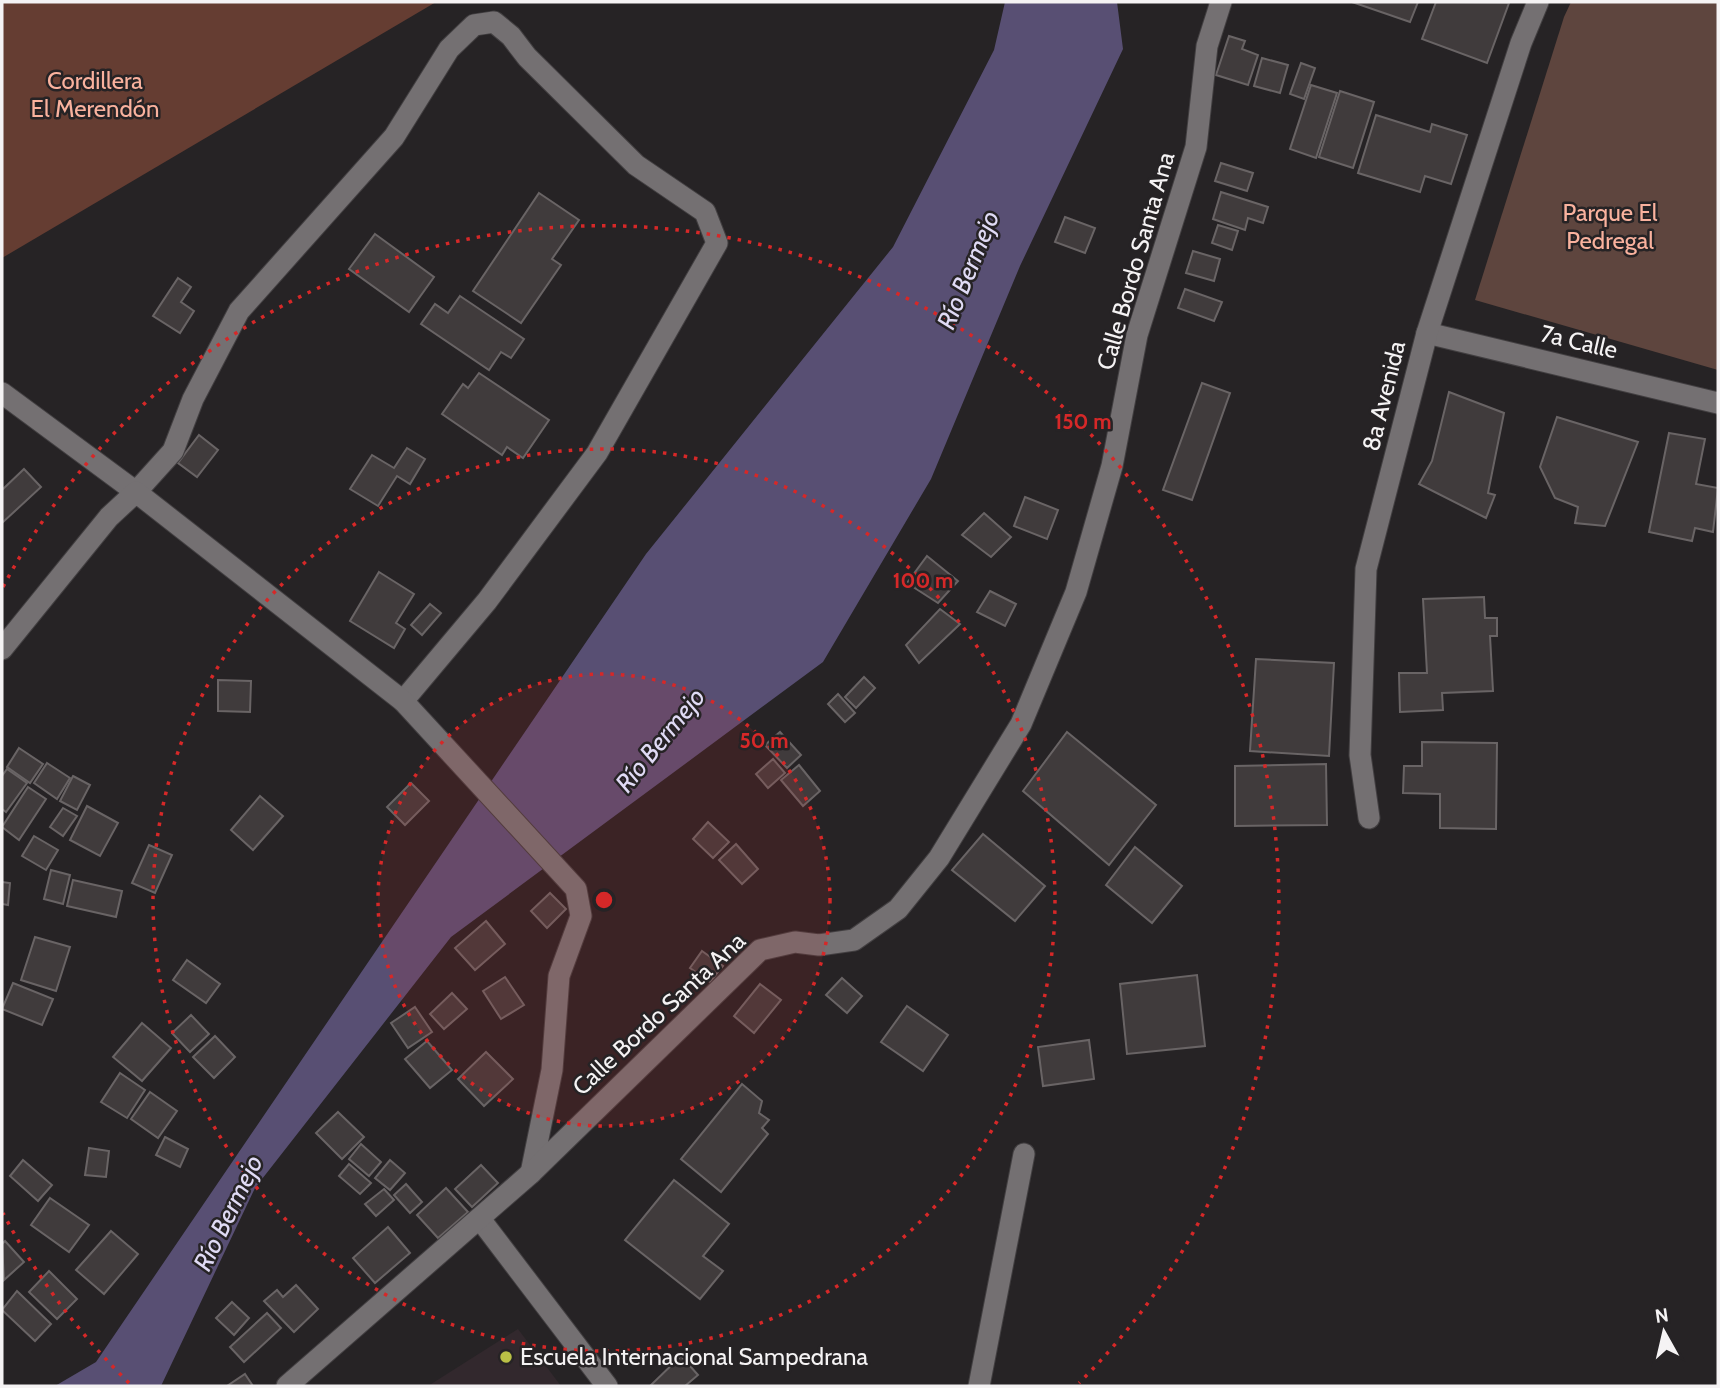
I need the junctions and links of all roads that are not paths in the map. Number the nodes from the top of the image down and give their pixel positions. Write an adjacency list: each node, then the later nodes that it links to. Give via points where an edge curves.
1 (1221, 2): 11 (street, Calle Bordo Santa Ana, via 1207,46 1196,146 1137,335 1112,466 1076,592 1021,724 939,859 898,909 854,940 819,945 795,942 760,950)
2 (1538, 2): 3 (street, 8a Avenida)
3 (1427, 333): 5 (street, 7a Calle); 9 (street, 8a Avenida, via 1366,569 1360,755)
4 (2, 393): 6 (street)
5 (1718, 403)
6 (136, 492): 7 (street, via 109,517); 8 (street); 8 (street, via 173,450 193,399 239,311 394,137 449,49 474,25 494,22 636,165 705,212 717,243 597,453 487,601)
7 (2, 649)
8 (403, 701): 11 (street, via 576,889 581,916 559,976 552,1070)
9 (1369, 818)
10 (1024, 1154): 15 (street)
11 (531, 1173): 12 (street, Calle Bordo Santa Ana)
12 (480, 1219): 13 (street, Calle Bordo Santa Ana); 14 (street)
13 (287, 1386)
14 (607, 1386)
15 (979, 1386)

